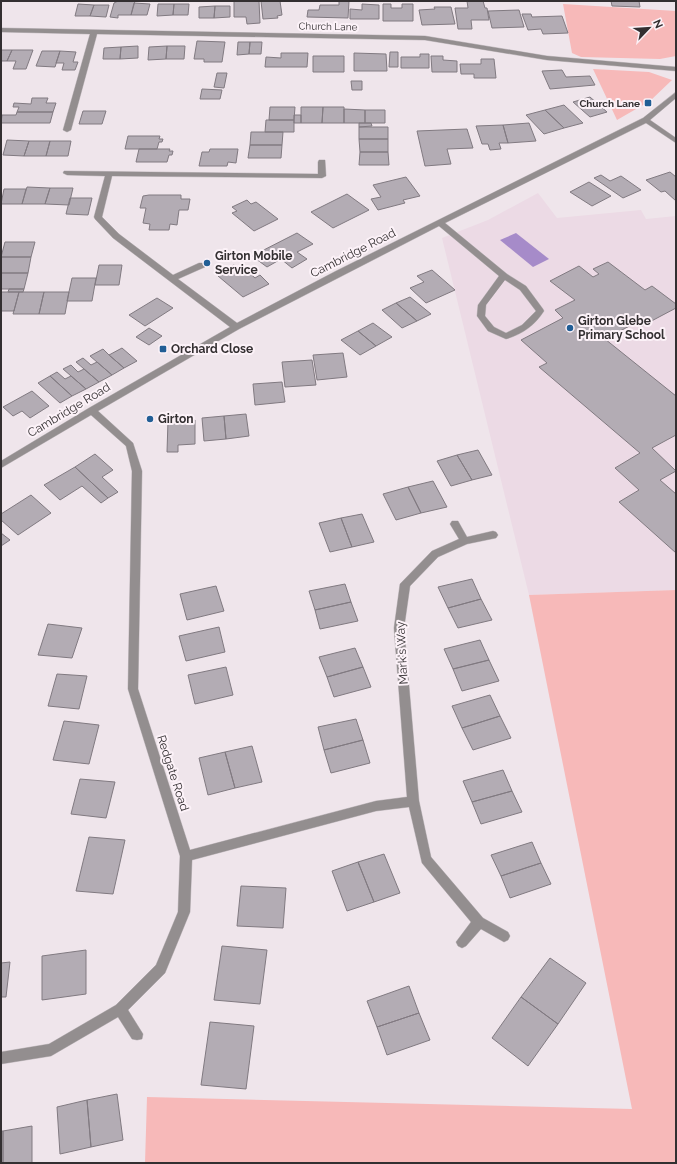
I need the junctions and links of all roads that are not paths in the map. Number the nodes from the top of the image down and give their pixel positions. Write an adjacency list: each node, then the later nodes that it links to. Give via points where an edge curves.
1 (1, 30): 2 (street, Church Lane)
2 (94, 32): 3 (street, Church Lane, via 425,38 547,58); 6 (street)
3 (676, 69)
4 (676, 94): 5 (street, Cambridge Road)
5 (646, 120): 7 (street); 11 (street, Cambridge Road)
6 (67, 130)
7 (676, 141)
8 (322, 162): 10 (street, via 322,176)
9 (67, 173): 10 (street)
10 (109, 173): 14 (street, via 98,217 116,236)
11 (440, 224): 13 (street); 15 (street, Cambridge Road, via 339,273)
12 (202, 265): 14 (street)
13 (504, 276): 13 (street, via 482,305 481,316 491,329 506,336 524,330 540,311 523,288)
14 (172, 279): 15 (street)
15 (236, 328): 16 (street, Cambridge Road)
16 (92, 410): 17 (street, Cambridge Road); 22 (street, Redgate Road, via 130,445 137,471 133,690)
17 (1, 465)
18 (455, 524): 20 (street)
19 (493, 535): 20 (street, Mark's Way)
20 (465, 541): 21 (street, Mark's Way, via 435,554 405,584 399,628)
21 (413, 801): 22 (street, via 376,806); 23 (street, Mark's Way, via 426,859)
22 (186, 856): 26 (street, Redgate Road, via 184,912 161,969)
23 (479, 922): 24 (street, Mark's Way); 25 (street)
24 (504, 936)
25 (462, 942)
26 (120, 1009): 27 (street); 28 (street, Redgate Road, via 51,1050)
27 (136, 1034)
28 (1, 1058)

